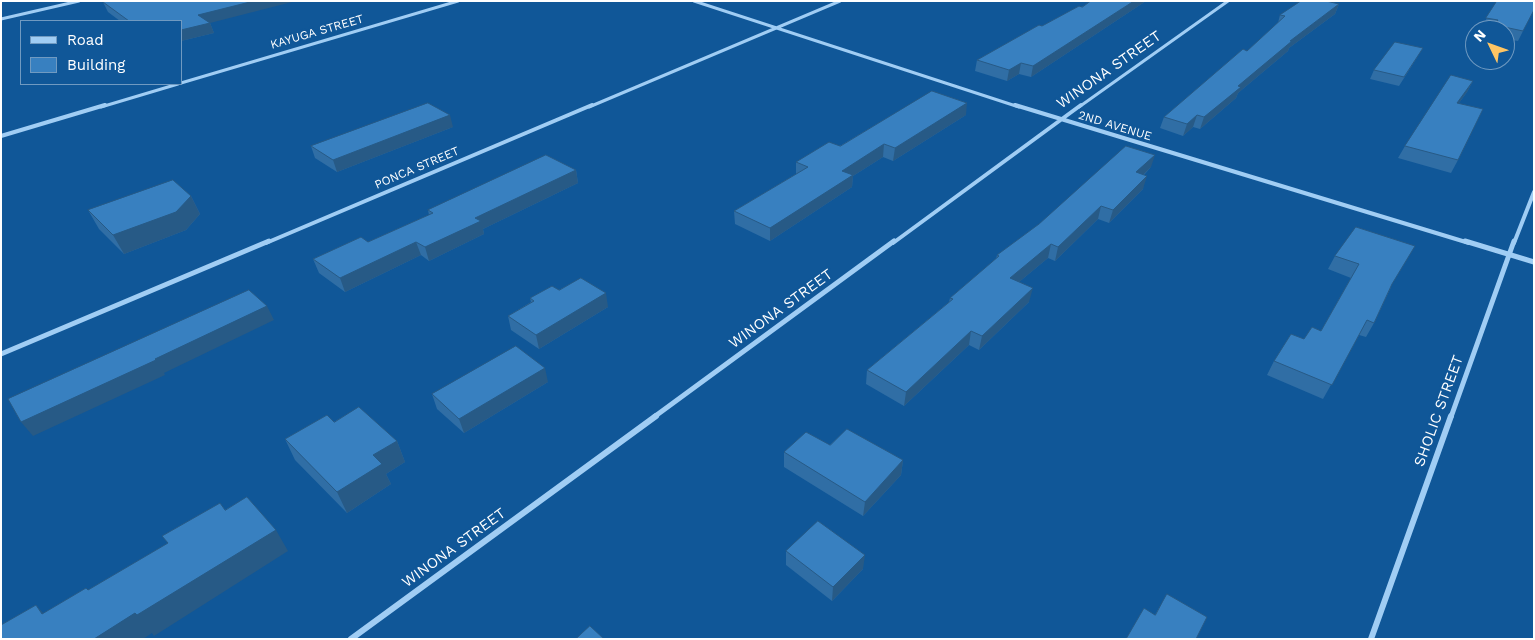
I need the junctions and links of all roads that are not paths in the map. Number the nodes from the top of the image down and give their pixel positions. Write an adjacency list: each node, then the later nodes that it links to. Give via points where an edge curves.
1 (79, 1): 6 (street)
2 (458, 1): 8 (street, KAYUGA STREET)
3 (694, 1): 7 (street, 2ND AVENUE)
4 (840, 1): 7 (street, PONCA STREET)
5 (1228, 1): 10 (street, WINONA STREET)
6 (1, 19)
7 (776, 28): 10 (street, 2ND AVENUE); 15 (street, PONCA STREET)
8 (182, 82)
9 (173, 85): 11 (street, KAYUGA STREET)
10 (1060, 120): 13 (street, 2ND AVENUE); 16 (street, WINONA STREET)
11 (1, 136)
12 (1534, 192): 13 (street, SHOLIC STREET)
13 (1509, 254): 14 (street, 2ND AVENUE); 17 (street, SHOLIC STREET)
14 (1534, 262)
15 (1, 354)
16 (351, 639)
17 (1371, 639)

